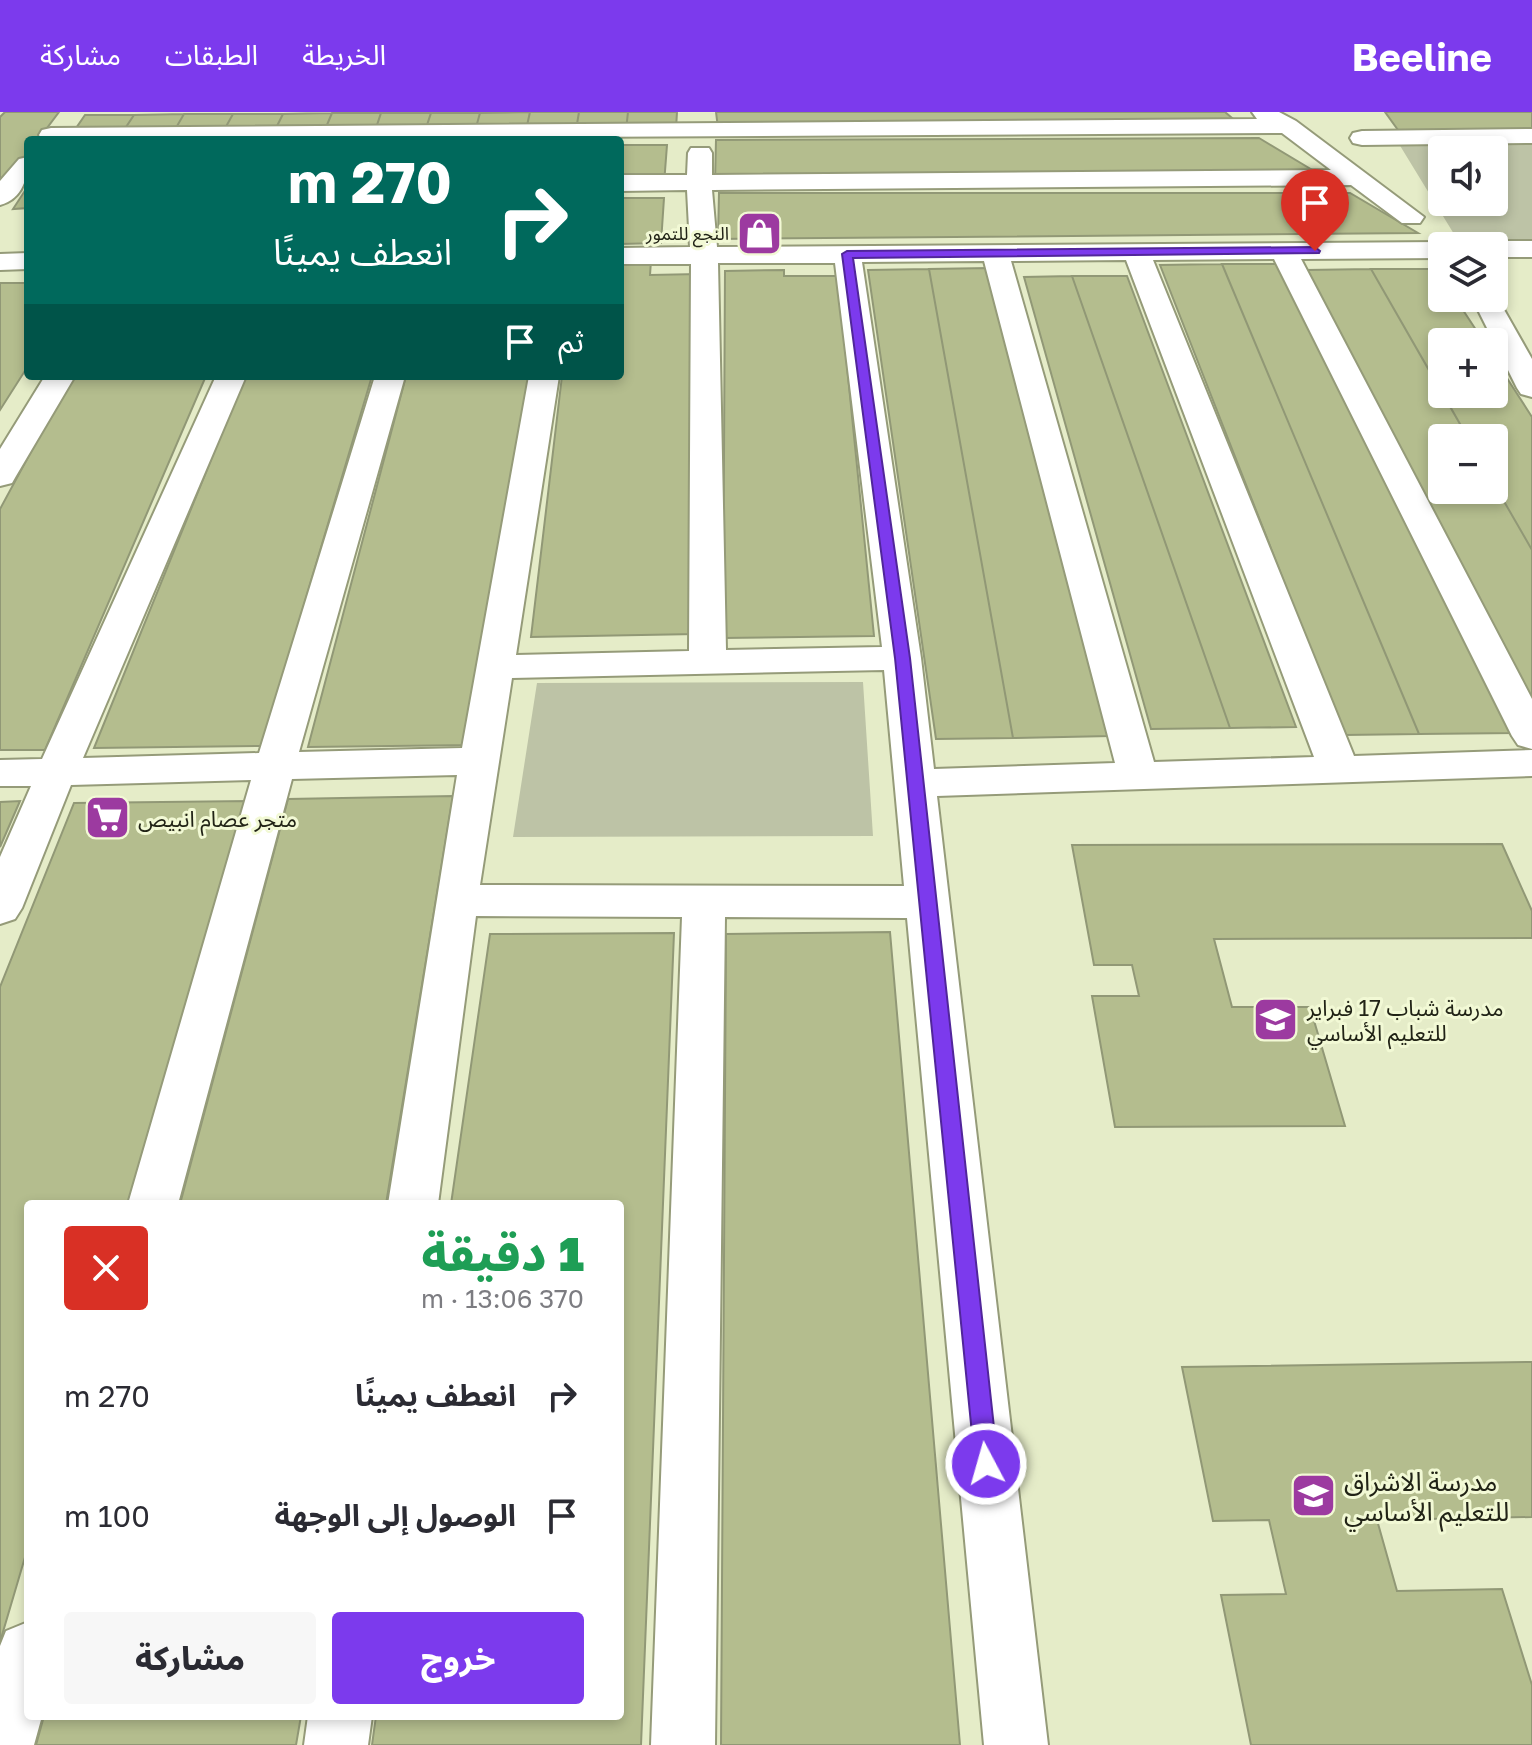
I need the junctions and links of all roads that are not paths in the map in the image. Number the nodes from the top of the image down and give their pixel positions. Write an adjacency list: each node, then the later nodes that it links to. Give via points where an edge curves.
1 (68, 112): 7 (street)
2 (1262, 112): 5 (street)
3 (1352, 112): 10 (street)
4 (1311, 113): 5 (street)
5 (1294, 119): 6 (street); 12 (street)
6 (702, 121): 8 (street); 13 (street)
7 (51, 136)
8 (256, 136)
9 (1532, 136): 10 (street)
10 (1362, 138): 16 (street)
11 (24, 169): 15 (street)
12 (1358, 177): 13 (street); 16 (street)
13 (698, 182): 14 (street); 26 (street)
14 (624, 183)
15 (0, 197)
16 (1411, 217): 17 (street)
17 (1428, 235)
18 (1428, 249): 21 (street)
19 (1508, 249): 20 (street)
20 (1532, 249)
21 (1283, 251): 22 (street); 43 (street)
22 (1136, 252): 23 (street); 47 (street)
23 (995, 253): 24 (street); 50 (street)
24 (847, 254): 26 (street); 40 (street)
25 (624, 256): 26 (street)
26 (705, 256): 41 (street)
27 (24, 261): 28 (street)
28 (0, 262)
29 (1508, 308): 31 (street)
30 (1493, 312): 36 (street)
31 (1532, 324)
32 (58, 380): 38 (street)
33 (229, 380): 49 (street)
34 (389, 380): 46 (street)
35 (543, 380): 42 (street)
36 (1532, 388)
37 (0, 418): 38 (street)
38 (34, 419): 39 (street)
39 (0, 476)
40 (902, 658): 41 (street); 51 (street)
41 (708, 662): 42 (street)
42 (496, 667): 44 (street)
43 (1532, 736)
44 (480, 761): 46 (street); 52 (street)
45 (1532, 763): 47 (street)
46 (275, 766): 49 (street); 56 (street)
47 (1339, 769): 50 (street)
48 (0, 773): 49 (street)
49 (56, 773): 55 (street)
50 (1138, 776): 51 (street)
51 (916, 783): 54 (street)
52 (456, 900): 53 (street); 57 (street)
53 (704, 901): 54 (street); 62 (street)
54 (928, 902): 63 (street)
55 (0, 908)
56 (154, 1200)
57 (414, 1200)
58 (24, 1667): 60 (street)
59 (339, 1720): 61 (street)
60 (2, 1745)
61 (336, 1745)
62 (683, 1745)
63 (1016, 1745)

